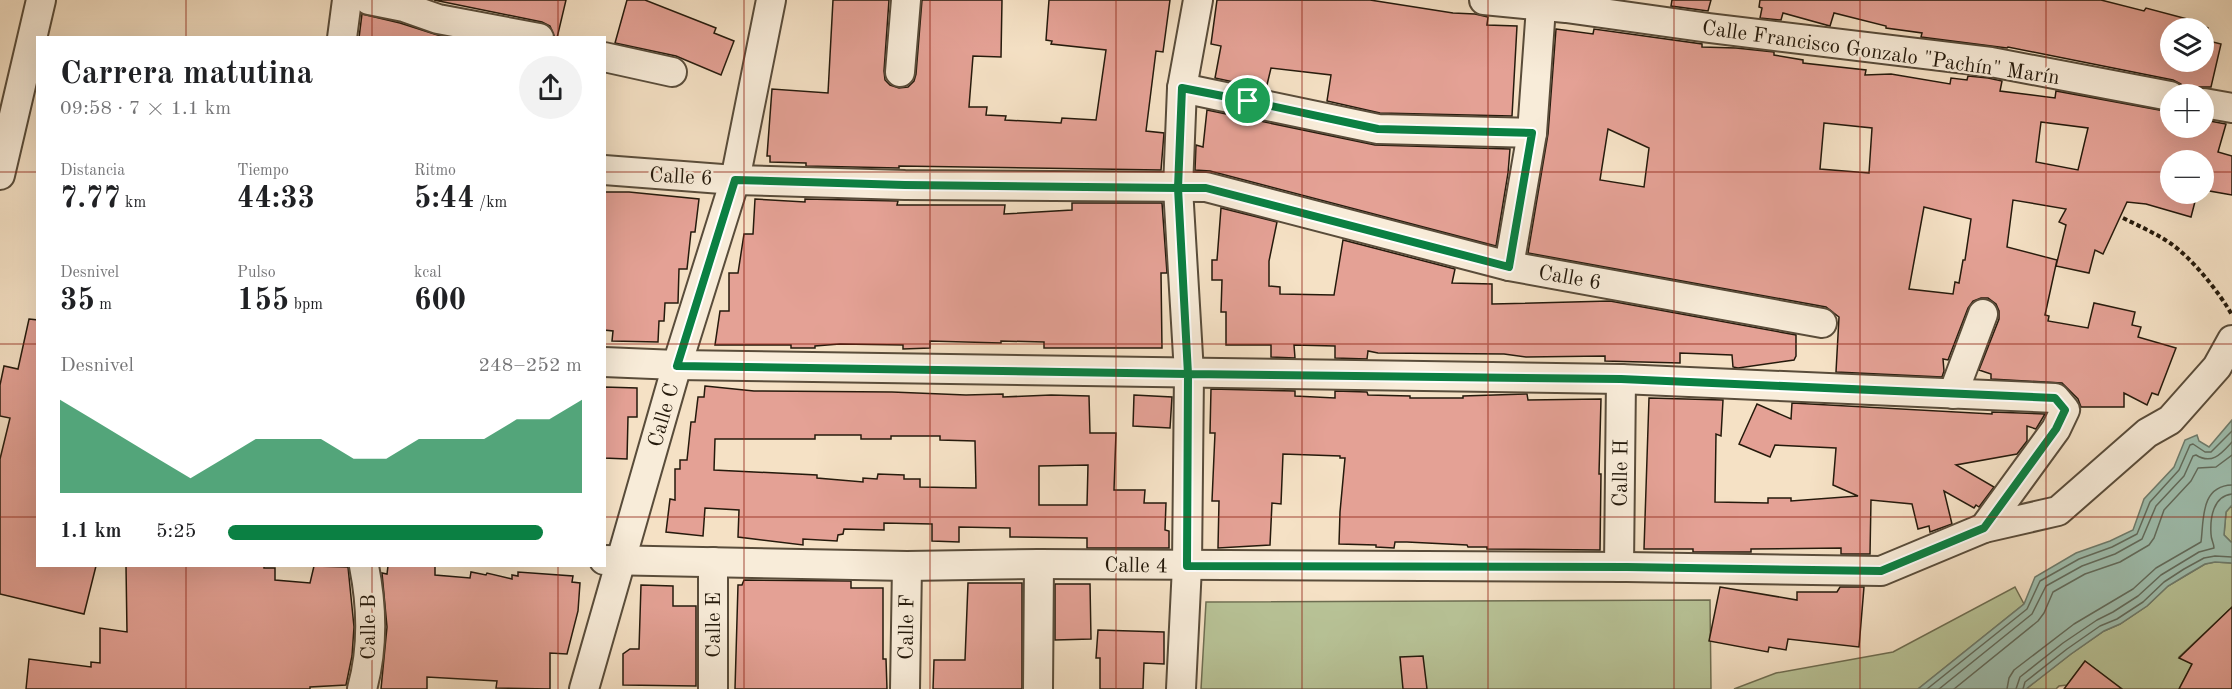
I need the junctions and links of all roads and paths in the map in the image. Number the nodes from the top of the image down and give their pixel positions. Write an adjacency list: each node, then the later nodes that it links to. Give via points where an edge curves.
1 (41, 0): 9 (street)
2 (347, 0): 10 (street)
3 (369, 0): 11 (street, via 438,19)
4 (771, 0): 24 (street, Calle C)
5 (906, 0): 15 (street)
6 (1198, 0): 16 (street)
7 (1484, 0): 8 (street, Calle Francisco Gonzalo "Pachín" Marín)
8 (1539, 3): 17 (street, Calle Francisco Gonzalo "Pachín" Marín, via 1992,62); 21 (street)
9 (36, 36)
10 (342, 36)
11 (528, 36)
12 (36, 39): 20 (street)
13 (606, 57): 14 (street)
14 (672, 72)
15 (900, 72)
16 (1182, 88): 21 (street, via 1378,129); 25 (street)
17 (2160, 94)
18 (2214, 105): 19 (street)
19 (2232, 108)
20 (27, 109): 23 (street)
21 (1532, 133): 27 (street)
22 (606, 170): 24 (street, Calle 6)
23 (0, 175)
24 (735, 180): 25 (street, Calle 6); 33 (street, Calle C)
25 (1178, 188): 27 (street, Calle 6, via 1206,188); 34 (street)
26 (2123, 218): 29 (path, via 2172,244 2203,275)
27 (1509, 267): 30 (street, Calle 6)
28 (1983, 314): 36 (street)
29 (2232, 315)
30 (1822, 323)
31 (2232, 340): 37 (street, Calle 4, via 2217,367 2170,420 2147,433 2058,511)
32 (606, 362): 33 (street)
33 (677, 366): 34 (street); 38 (street, Calle C)
34 (1188, 374): 35 (street); 42 (street)
35 (1621, 379): 36 (street); 44 (street, Calle H)
36 (1953, 394): 37 (street, via 2055,398 2065,410 2056,429)
37 (1984, 528): 44 (street, Calle 4, via 1881,571)
38 (613, 561): 39 (street, Calle 4); 46 (street, Calle C)
39 (713, 562): 41 (street, Calle 4); 47 (street, Calle E)
40 (1039, 564): 41 (street, Calle 4); 42 (street, Calle 4); 49 (street)
41 (907, 566): 48 (street, Calle F)
42 (1187, 566): 44 (street, Calle 4); 50 (street)
43 (364, 567): 45 (street, Calle B, via 370,633)
44 (1619, 567)
45 (362, 689)
46 (584, 689)
47 (713, 689)
48 (906, 689)
49 (1038, 689)
50 (1180, 689)

